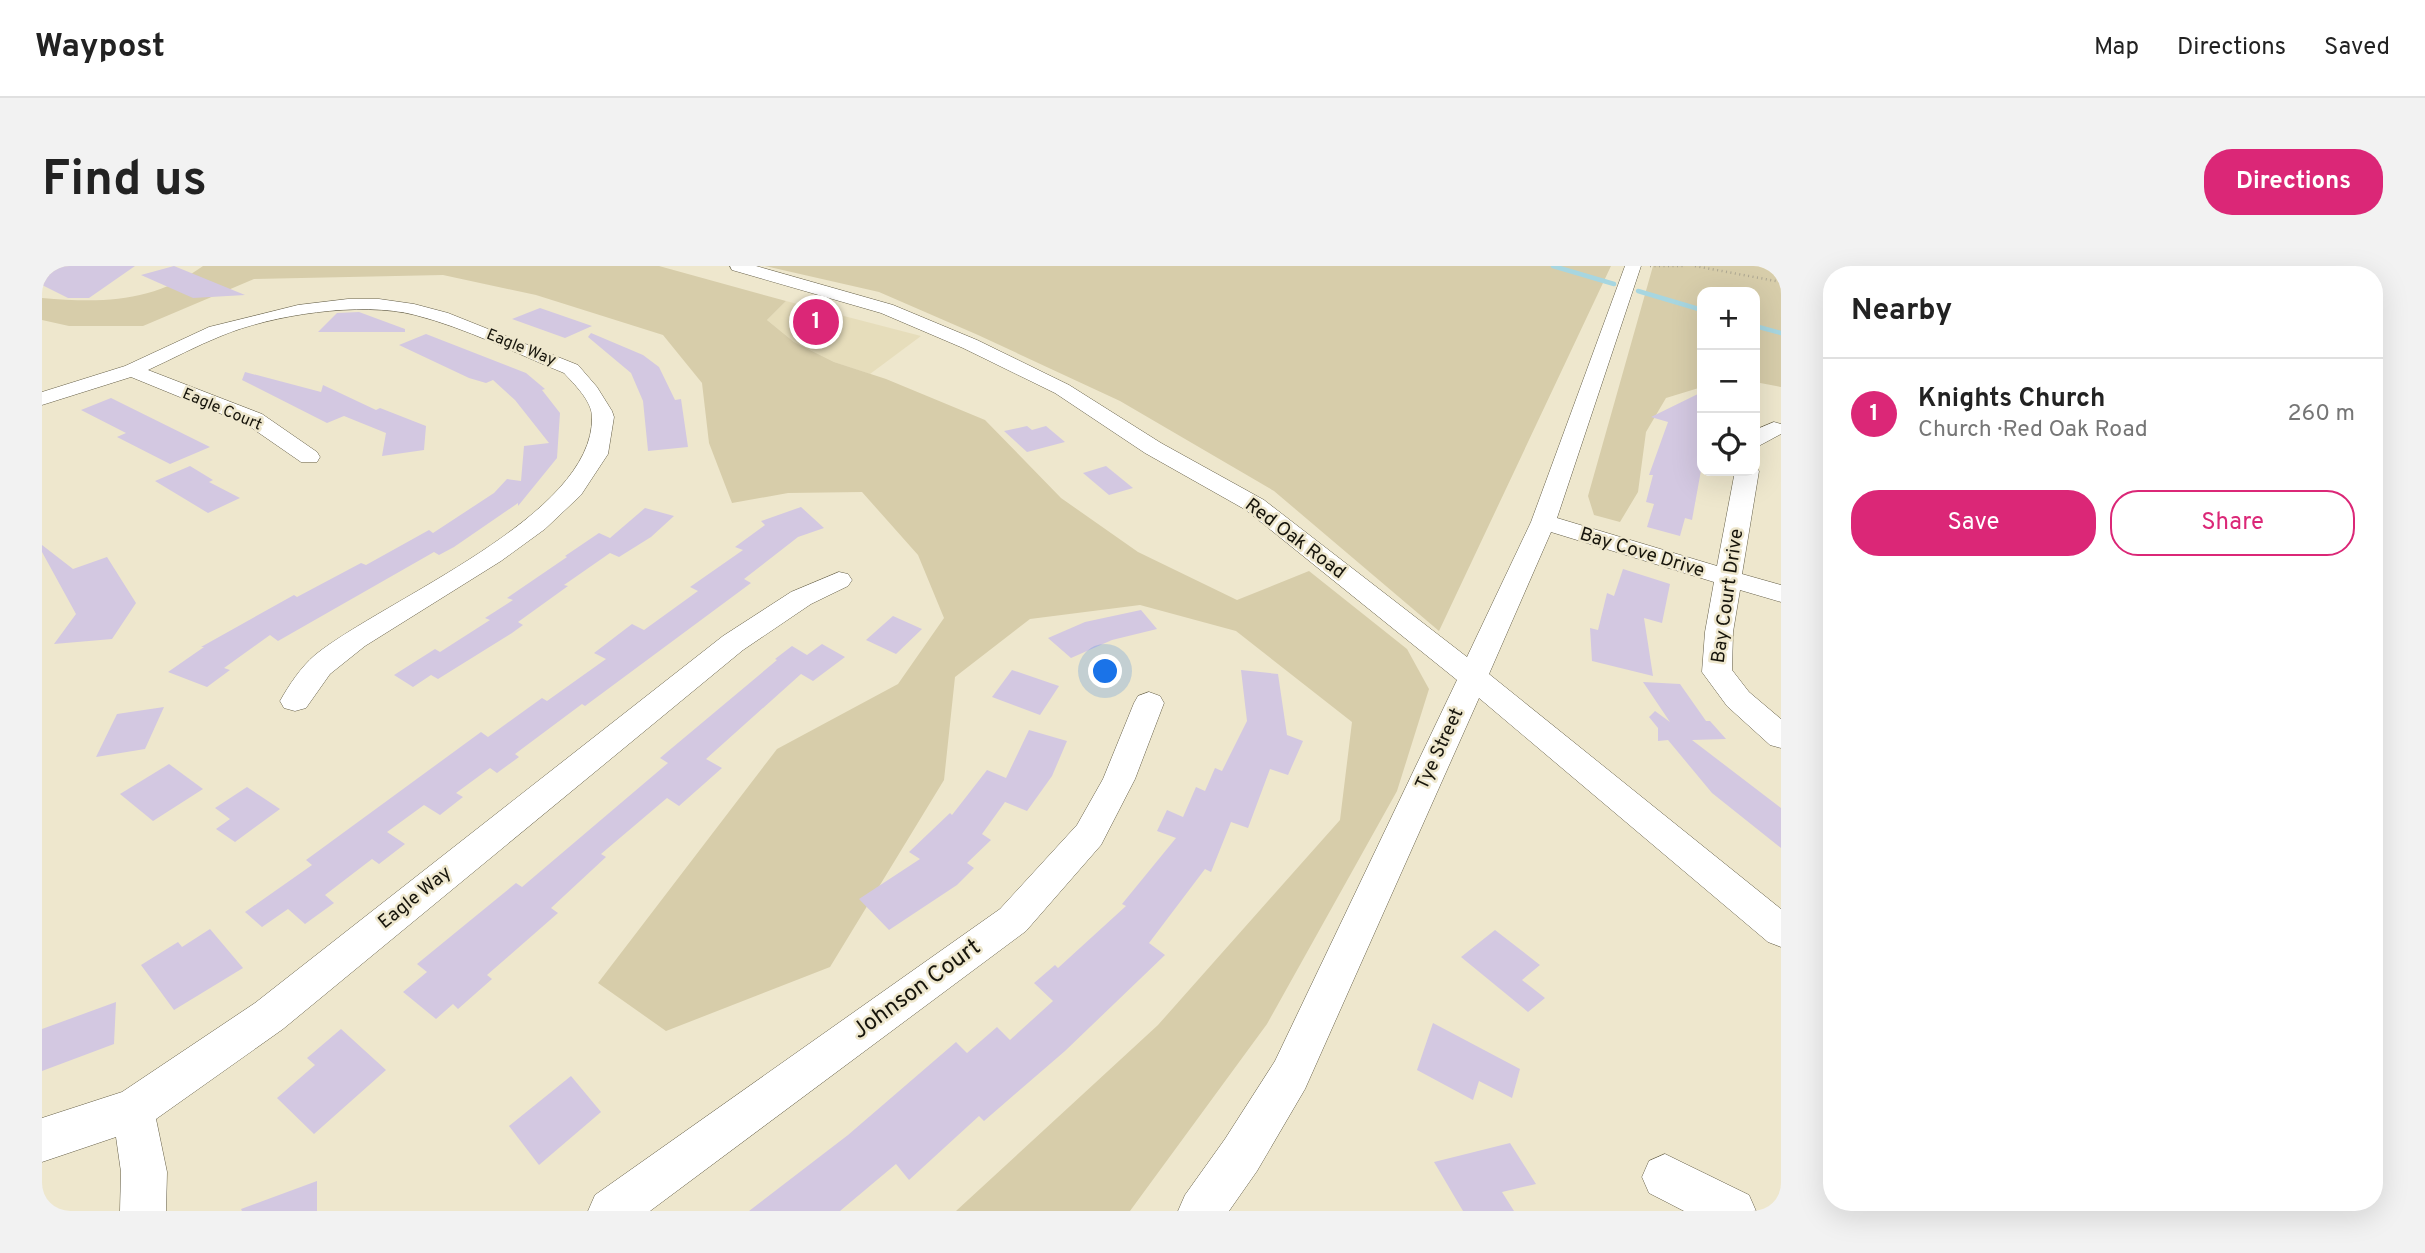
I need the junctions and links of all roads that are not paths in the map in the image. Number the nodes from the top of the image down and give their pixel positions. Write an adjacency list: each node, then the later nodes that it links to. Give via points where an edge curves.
1 (738, 266): 13 (street, Red Oak Road, via 887,309 1062,389 1153,448 1255,505)
2 (1633, 266): 9 (street, Tye Street)
3 (132, 370): 4 (street, Eagle Way); 7 (street, Eagle Court, via 254,419); 14 (street, Eagle Way, via 216,331 257,319 310,308 379,304 442,317 571,369 585,382 603,415 591,463 546,518 323,663)
4 (42, 399)
5 (1774, 429): 6 (street)
6 (1760, 435)
7 (309, 457)
8 (1746, 476): 10 (street, Bay Court Drive)
9 (1543, 523): 10 (street, Bay Cove Drive); 13 (street, Tye Street)
10 (1728, 579): 12 (street, Bay Cove Drive); 16 (street, Bay Court Drive, via 1717,671 1738,699)
11 (839, 580): 18 (street, Eagle Way, via 801,598 733,643 269,1016)
12 (1781, 594)
13 (1473, 677): 17 (street, Red Oak Road); 23 (street, Tye Street, via 1290,1076)
14 (295, 701)
15 (1149, 704): 22 (street, Johnson Court, via 1119,779 1089,835 1013,920)
16 (1781, 737)
17 (1781, 931)
18 (133, 1110): 19 (street, Eagle Way); 21 (street, via 144,1172)
19 (42, 1139)
20 (1665, 1177): 24 (street)
21 (143, 1211)
22 (611, 1211)
23 (1201, 1211)
24 (1733, 1211)

